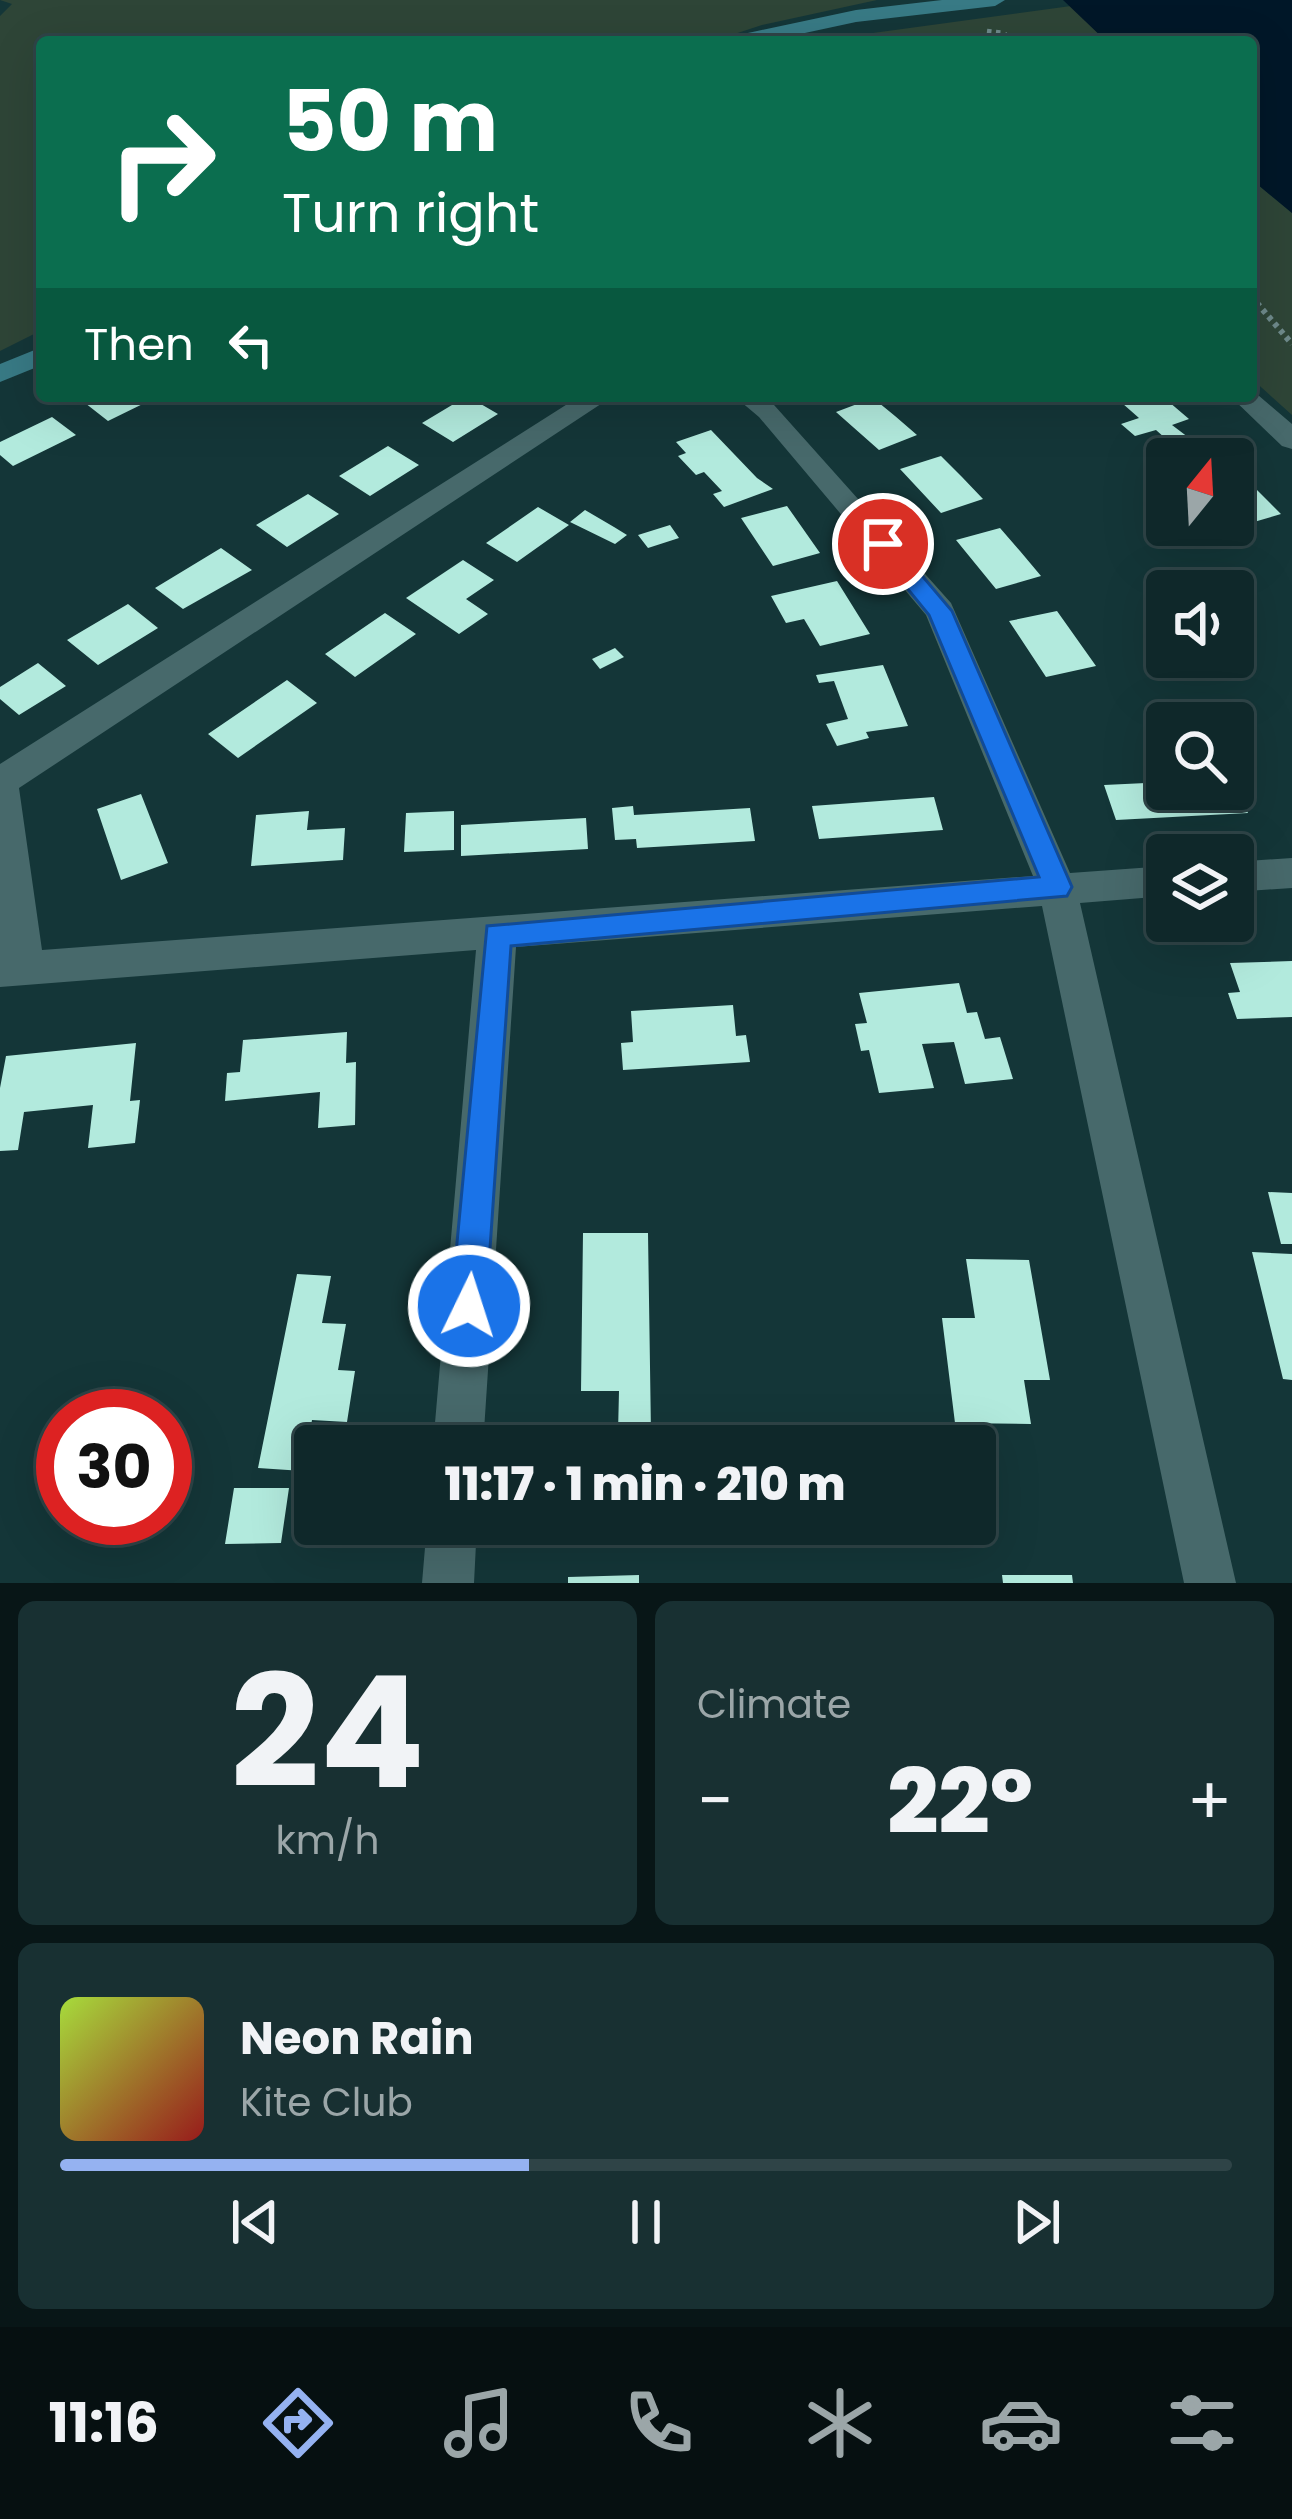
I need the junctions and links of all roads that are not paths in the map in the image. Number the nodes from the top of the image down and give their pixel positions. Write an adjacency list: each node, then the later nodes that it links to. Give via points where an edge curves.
1 (995, 0): 2 (main road, via 909,7)
2 (764, 36)
3 (36, 358): 4 (main road)
4 (0, 374)
5 (590, 402): 9 (street)
6 (757, 402): 13 (street, via 940,611)
7 (1251, 402): 8 (street)
8 (1292, 440)
9 (0, 783): 15 (street)
10 (1292, 873): 11 (street)
11 (1254, 876)
12 (1146, 882): 13 (street)
13 (1057, 887): 14 (street); 19 (street)
14 (497, 935): 15 (street); 16 (street)
15 (13, 969)
16 (460, 1425)
17 (451, 1545): 18 (street)
18 (448, 1583)
19 (1210, 1583)

